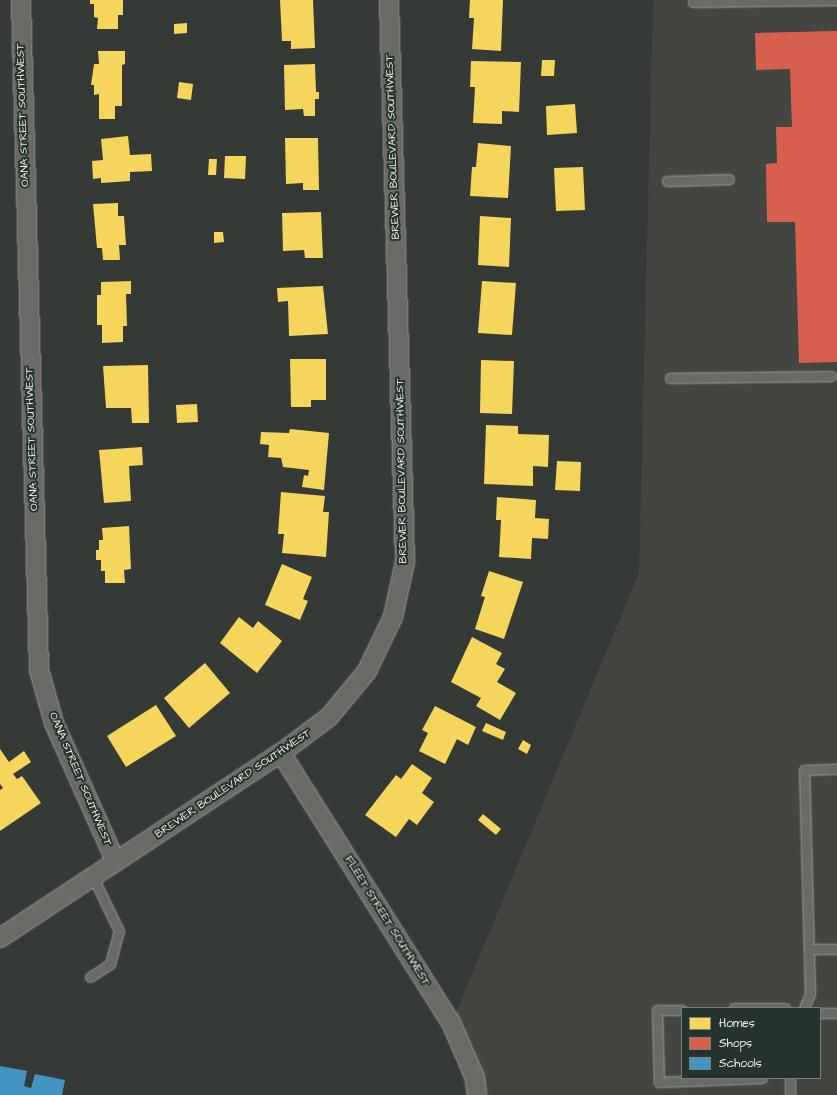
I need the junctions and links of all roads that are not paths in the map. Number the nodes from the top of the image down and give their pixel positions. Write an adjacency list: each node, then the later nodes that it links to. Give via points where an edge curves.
1 (21, 0): 11 (street, OANA STREET SOUTHWEST, via 39,670 54,723)
2 (389, 0): 9 (street, BREWER BOULEVARD SOUTHWEST, via 405,562 394,617 367,671 329,717)
3 (837, 0): 4 (lane)
4 (693, 2)
5 (729, 179): 6 (lane)
6 (667, 181)
7 (831, 376): 8 (lane)
8 (670, 378)
9 (281, 753): 11 (street, BREWER BOULEVARD SOUTHWEST); 23 (street, FLEET STREET SOUTHWEST, via 452,1025 475,1078)
10 (837, 769): 14 (lane, via 804,770)
11 (116, 862): 12 (street, BREWER BOULEVARD SOUTHWEST)
12 (93, 877): 13 (street, BREWER BOULEVARD SOUTHWEST); 16 (lane, via 119,930 110,964)
13 (0, 938)
14 (809, 949): 15 (lane); 17 (lane, via 810,994)
15 (837, 949)
16 (90, 977)
17 (804, 1007)
18 (681, 1010): 21 (lane, via 657,1010 659,1082)
19 (821, 1013): 20 (lane)
20 (837, 1013)
21 (736, 1079)
22 (790, 1079): 24 (lane)
23 (478, 1095)
24 (790, 1095)

